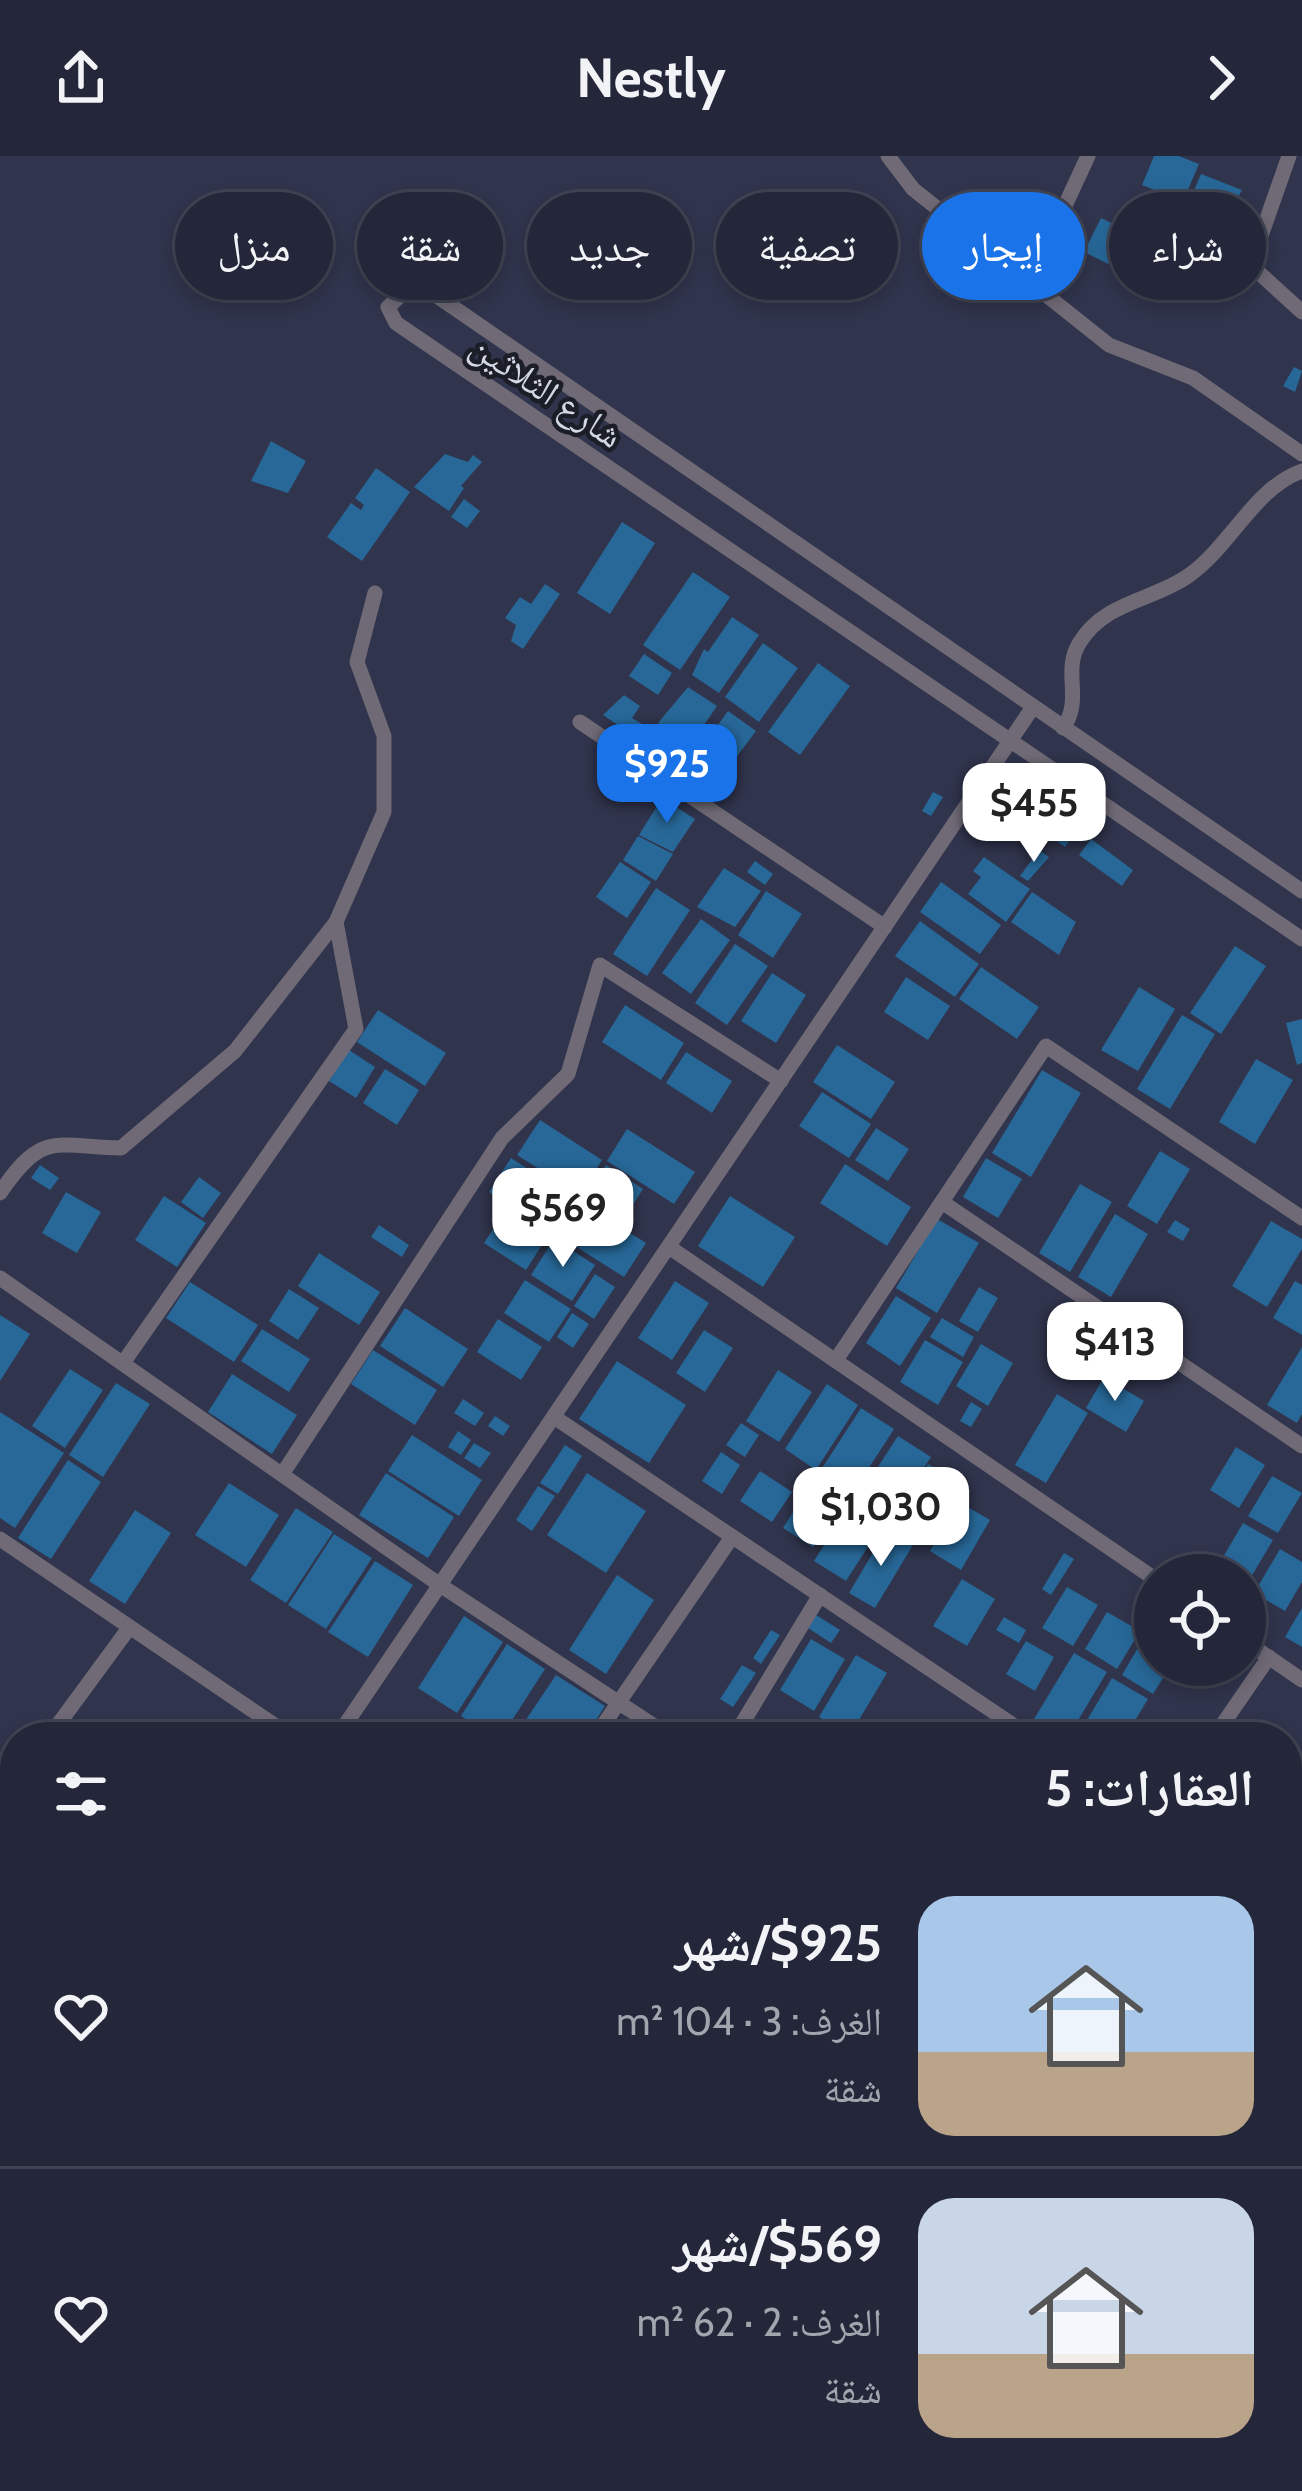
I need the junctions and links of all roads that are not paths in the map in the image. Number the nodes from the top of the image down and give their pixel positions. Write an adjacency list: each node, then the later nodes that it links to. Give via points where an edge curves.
1 (888, 156): 5 (street)
2 (1088, 156): 4 (street)
3 (1289, 156): 7 (street, via 1256,250 1257,271)
4 (1071, 192)
5 (922, 196)
6 (1056, 300): 8 (street, via 1109,345 1193,378)
7 (1302, 312)
8 (1302, 454)
9 (1302, 471): 13 (street, via 1278,480 1187,576 1108,611 1083,636 1071,657 1075,711)
10 (376, 593): 16 (street, via 357,662 384,736 383,812)
11 (1033, 707): 13 (street, شارع الثلاثين); 14 (street); 14 (street, شارع الثلاثين, via 434,294 411,286 388,307 396,323)
12 (580, 722): 17 (street)
13 (1063, 728): 15 (street, شارع الثلاثين)
14 (1009, 742): 17 (street); 18 (street, شارع الثلاثين)
15 (1302, 891)
16 (336, 922): 20 (street, via 235,1051 121,1148 48,1144 24,1158); 26 (street, via 356,1030)
17 (885, 927): 19 (street)
18 (1302, 939)
19 (781, 1081): 23 (street); 29 (street, via 600,965 568,1074 502,1138)
20 (0, 1193)
21 (941, 1202): 22 (street, via 1046,1046); 25 (street); 28 (street)
22 (1302, 1218)
23 (669, 1247): 25 (street); 27 (street)
24 (0, 1278): 26 (street)
25 (836, 1360): 32 (street)
26 (123, 1363): 29 (street)
27 (554, 1417): 30 (street); 33 (street)
28 (1302, 1446)
29 (283, 1473): 33 (street)
30 (732, 1537): 34 (street); 39 (street)
31 (0, 1539): 35 (street)
32 (1134, 1565)
33 (440, 1585): 39 (street); 42 (street)
34 (820, 1595): 45 (street); 46 (street)
35 (129, 1628): 40 (street); 41 (street)
36 (1266, 1655): 37 (street)
37 (1269, 1657): 38 (street); 47 (street)
38 (1302, 1680)
39 (619, 1703): 43 (street); 44 (street)
40 (60, 1722)
41 (270, 1722)
42 (347, 1722)
43 (606, 1722)
44 (648, 1722)
45 (743, 1722)
46 (1009, 1722)
47 (1224, 1722)

